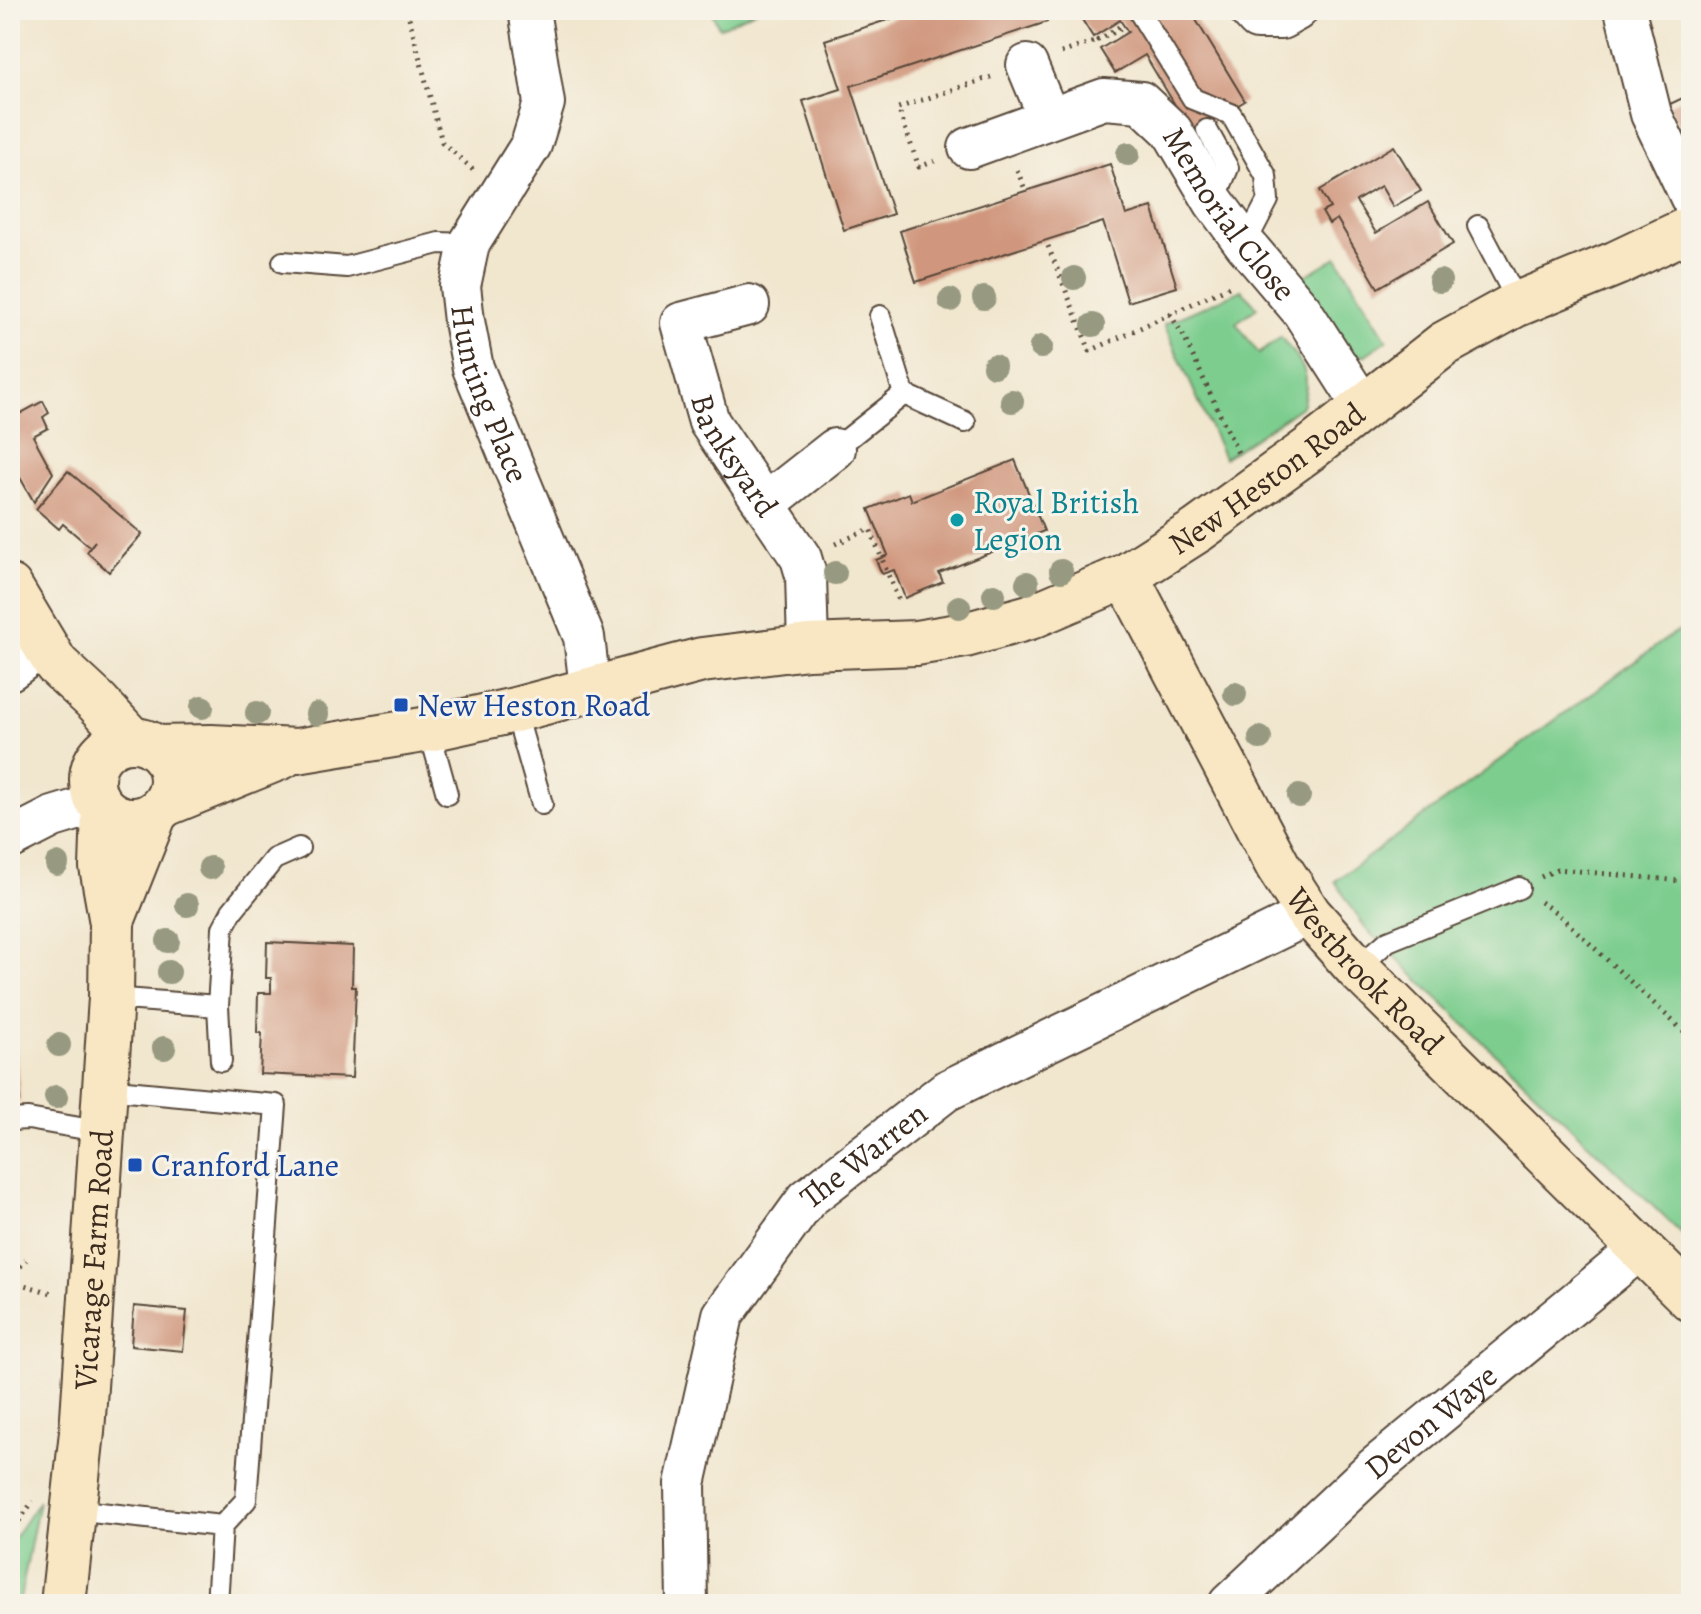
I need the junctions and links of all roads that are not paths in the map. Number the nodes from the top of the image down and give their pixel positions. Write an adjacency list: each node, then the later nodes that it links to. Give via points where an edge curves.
1 (529, 10): 14 (street, Hunting Place, via 544,103 531,145)
2 (1138, 10): 15 (lane, via 1193,99 1231,114 1266,176 1268,200)
3 (1249, 10): 4 (street, via 1257,19 1281,19)
4 (1297, 10)
5 (1625, 10): 10 (street, via 1651,114)
6 (1027, 65): 7 (street)
7 (1049, 118): 9 (street, Memorial Close); 11 (street, Memorial Close, via 1104,99 1141,102 1172,131)
8 (1207, 130): 11 (lane, via 1228,168)
9 (969, 148)
10 (1691, 198)
11 (1214, 202): 15 (street, Memorial Close)
12 (1478, 226): 17 (lane)
13 (1691, 228): 17 (street, New Heston Road)
14 (469, 244): 16 (lane, via 439,243 347,267); 29 (street, Hunting Place, via 460,286 473,368 584,637)
15 (1256, 257): 21 (street, Memorial Close, via 1302,311)
16 (283, 262)
17 (1519, 304): 21 (street, New Heston Road, via 1444,344)
18 (749, 305): 24 (street, Banksyard, via 681,323 709,422)
19 (880, 316): 20 (lane)
20 (904, 394): 22 (lane); 23 (lane)
21 (1364, 408): 25 (street, New Heston Road, via 1253,492)
22 (965, 422)
23 (835, 449): 24 (street)
24 (765, 504): 27 (street, Banksyard, via 801,558)
25 (1126, 576): 27 (street, New Heston Road, via 1030,617 965,635 916,643); 41 (street, Westbrook Road, via 1278,866)
26 (10, 587): 28 (street)
27 (808, 647): 29 (street, New Heston Road, via 702,660)
28 (36, 659): 32 (street); 34 (street, via 71,712)
29 (590, 688): 30 (street, New Heston Road)
30 (515, 710): 31 (street, New Heston Road); 36 (lane)
31 (429, 729): 33 (street, New Heston Road); 35 (lane)
32 (144, 744): 33 (street, New Heston Road); 34 (street, via 108,748 99,757); 37 (street, via 171,768 171,793)
33 (297, 751): 37 (street, New Heston Road)
34 (99, 793): 37 (street, via 115,817 129,821); 38 (street); 42 (street, Vicarage Farm Road, via 102,867)
35 (447, 794)
36 (542, 804)
37 (160, 808): 42 (street, Vicarage Farm Road)
38 (17, 829)
39 (299, 848): 45 (lane, via 274,859 227,919)
40 (1519, 888): 43 (lane, via 1388,941)
41 (1309, 914): 43 (street, Westbrook Road); 56 (street, The Warren, via 946,1091 807,1199 723,1315 685,1484)
42 (112, 923): 44 (street, Vicarage Farm Road)
43 (1357, 968): 50 (street, Westbrook Road)
44 (111, 998): 45 (lane); 47 (street, Vicarage Farm Road)
45 (218, 1006): 46 (lane)
46 (221, 1061)
47 (105, 1089): 49 (street, Vicarage Farm Road); 53 (lane, via 276,1105 246,1500)
48 (10, 1120): 49 (lane)
49 (103, 1132): 52 (street, Vicarage Farm Road, via 82,1432)
50 (1640, 1249): 51 (street, Westbrook Road); 57 (street, Devon Waye, via 1374,1468)
51 (1691, 1299)
52 (53, 1504): 53 (lane); 54 (street, Vicarage Farm Road)
53 (222, 1526): 55 (lane)
54 (62, 1601)
55 (217, 1604)
56 (687, 1604)
57 (1229, 1604)

